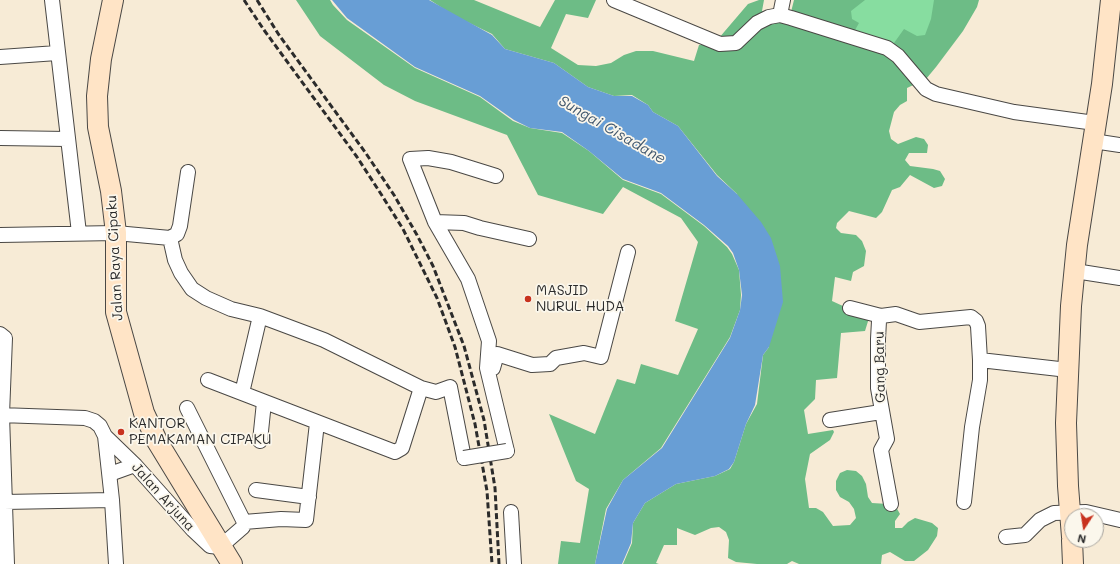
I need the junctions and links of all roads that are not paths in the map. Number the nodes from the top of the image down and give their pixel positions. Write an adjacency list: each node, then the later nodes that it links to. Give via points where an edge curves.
1 (52, 0): 7 (street)
2 (113, 0): 17 (street, Jalan Raya Cipaku, via 96,96 98,127 111,191)
3 (614, 0): 6 (street, via 720,44 736,43 763,20)
4 (783, 0): 6 (street)
5 (1111, 0): 9 (street)
6 (780, 15): 9 (street, via 887,48 898,56 926,89 936,94)
7 (57, 53): 8 (street); 11 (street)
8 (0, 57)
9 (1094, 132): 12 (street); 22 (street)
10 (0, 138): 11 (street)
11 (67, 139): 16 (street)
12 (1120, 145)
13 (188, 172): 19 (street, via 180,226 177,234)
14 (496, 176): 15 (street, via 451,162 428,158 410,159)
15 (435, 222): 20 (street, via 464,223); 29 (street, via 468,279 489,341)
16 (79, 233): 17 (street); 18 (street)
17 (116, 234): 19 (street); 57 (street, Jalan Raya Cipaku, via 116,312 144,413 157,441)
18 (0, 236)
19 (170, 238): 25 (street, via 178,267 192,289 231,309)
20 (530, 239)
21 (628, 252): 29 (street, via 601,357 584,353 556,358 550,364 532,365 497,354 494,368)
22 (1075, 271): 23 (street); 30 (street)
23 (1120, 278)
24 (850, 308): 26 (street)
25 (260, 316): 32 (street, via 338,346); 33 (street)
26 (881, 316): 28 (street, Gang Baru, via 896,314 919,322 971,317 976,320 978,326); 36 (street, Gang Baru, via 878,339 878,388)
27 (0, 334): 37 (street, via 5,338)
28 (980, 360): 30 (street); 48 (street, Gang Baru, via 980,380)
29 (487, 368): 32 (street, bridge, via 507,451 464,458 450,387 436,392)
30 (1068, 370): 50 (street, via 1068,486)
31 (208, 380): 33 (street)
32 (421, 388): 39 (street, via 399,451 391,452)
33 (242, 393): 34 (street)
34 (264, 402): 39 (street); 41 (street)
35 (187, 408): 55 (street)
36 (881, 412): 38 (street); 49 (street, Gang Baru, via 887,438 881,450)
37 (1, 415): 40 (street, Jalan Arjuna, via 85,418 100,426); 47 (street)
38 (830, 420)
39 (317, 423): 45 (street)
40 (105, 436): 42 (street, Jalan Arjuna); 43 (street)
41 (260, 441)
42 (135, 465): 43 (street); 57 (street, Jalan Arjuna, via 193,530 210,546)
43 (110, 474): 46 (street)
44 (256, 490): 45 (street)
45 (309, 497): 55 (street, via 308,516 305,520)
46 (112, 500): 47 (street); 60 (street)
47 (4, 502): 59 (street)
48 (964, 502)
49 (891, 504)
50 (1071, 508)
51 (511, 512): 62 (street)
52 (1064, 512): 56 (street, via 1054,513 1040,520 1022,536)
53 (1104, 516): 54 (street)
54 (1120, 520)
55 (244, 522): 57 (street, via 242,527)
56 (1006, 538)
57 (220, 547): 61 (street, Jalan Raya Cipaku)
58 (1072, 548): 63 (street)
59 (7, 564)
60 (116, 564)
61 (232, 564)
62 (514, 564)
63 (1073, 564)

